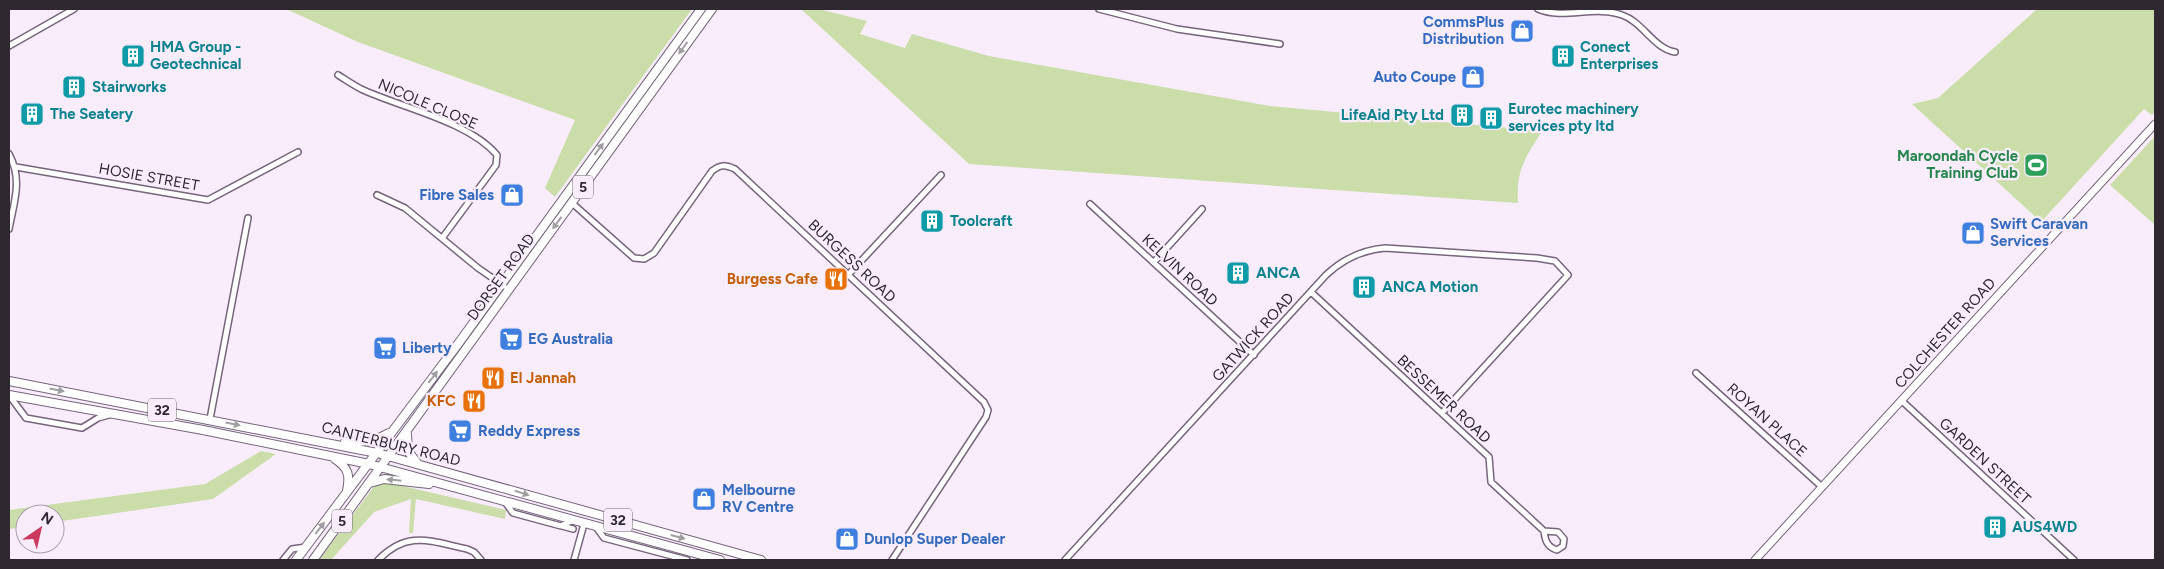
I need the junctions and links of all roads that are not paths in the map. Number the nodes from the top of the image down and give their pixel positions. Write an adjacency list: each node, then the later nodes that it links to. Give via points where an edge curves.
1 (74, 9): 9 (street)
2 (701, 9): 18 (main road, DORSET ROAD / 5, one-way to 2)
3 (712, 9): 19 (main road, DORSET ROAD / 5, one-way to 19)
4 (1098, 9): 6 (street)
5 (1538, 9): 7 (street, via 1547,13)
6 (1115, 11): 8 (street, via 1177,29)
7 (1582, 11): 10 (street, via 1621,14 1662,46)
8 (1280, 44)
9 (9, 46)
10 (1675, 52)
11 (338, 75): 24 (street, NICOLE CLOSE, via 360,89 466,131 497,155 496,166)
12 (2155, 124): 34 (main road, COLCHESTER ROAD)
13 (298, 152): 15 (street, HOSIE STREET, via 208,200)
14 (9, 154): 15 (street)
15 (16, 167): 23 (street, via 18,176)
16 (940, 175): 26 (street)
17 (377, 195): 24 (street, via 405,208)
18 (564, 197): 19 (main road); 27 (main road, DORSET ROAD / 5)
19 (572, 203): 26 (street, BURGESS ROAD, via 634,258 644,259 654,253 712,171 725,165 735,169); 28 (main road, DORSET ROAD / 5, one-way to 28)
20 (1090, 204): 25 (street, KELVIN ROAD)
21 (1202, 209): 25 (street)
22 (248, 218): 39 (street)
23 (9, 230)
24 (443, 237): 27 (street)
25 (1154, 262): 30 (street, KELVIN ROAD)
26 (848, 275): 72 (street, BURGESS ROAD, via 984,402 988,410 986,418)
27 (501, 284): 28 (street); 40 (main road, DORSET ROAD / 5, one-way to 27)
28 (509, 290): 41 (main road, DORSET ROAD / 5)
29 (1311, 292): 30 (street, GATWICK ROAD); 36 (street, BESSEMER ROAD); 36 (street, GATWICK ROAD, via 1346,260 1385,248 1554,261 1568,275)
30 (1254, 355): 73 (street, GATWICK ROAD)
31 (1696, 372): 51 (street, ROYAN PLACE)
32 (9, 381): 35 (main road, CANTERBURY ROAD / 32, one-way to 35)
33 (9, 395): 37 (main road, CANTERBURY ROAD / 32); 37 (street, via 26,418 75,428 84,428 102,416)
34 (1902, 401): 51 (main road, COLCHESTER ROAD); 75 (street, GARDEN STREET)
35 (136, 405): 38 (main road); 39 (main road, CANTERBURY ROAD / 32)
36 (1442, 413): 60 (street, BESSEMER ROAD, via 1489,457 1490,482)
37 (118, 414): 38 (main road, CANTERBURY ROAD / 32)
38 (134, 417): 44 (main road, CANTERBURY ROAD / 32)
39 (210, 419): 42 (main road, CANTERBURY ROAD / 32, one-way to 42)
40 (392, 432): 42 (main road, via 374,441); 43 (main road, DORSET ROAD / 5)
41 (407, 432): 45 (main road, DORSET ROAD / 5); 46 (main road, via 406,446)
42 (333, 442): 43 (main road, CANTERBURY ROAD / 32)
43 (377, 453): 45 (main road, CANTERBURY ROAD / 32); 47 (main road, DORSET ROAD / 5)
44 (332, 456): 47 (main road, CANTERBURY ROAD / 32); 52 (main road, via 345,467 350,477)
45 (390, 456): 46 (main road, CANTERBURY ROAD / 32); 48 (main road, DORSET ROAD / 5)
46 (417, 463): 54 (main road, CANTERBURY ROAD / 32, one-way to 54)
47 (369, 464): 48 (main road, CANTERBURY ROAD / 32); 52 (main road, DORSET ROAD / 5)
48 (381, 467): 49 (main road, DORSET ROAD / 5); 50 (main road, CANTERBURY ROAD / 32)
49 (370, 483): 50 (main road, one-way to 49, via 384,479); 65 (main road, DORSET ROAD / 5)
50 (454, 487): 53 (main road, CANTERBURY ROAD / 32)
51 (1822, 487): 74 (main road, COLCHESTER ROAD)
52 (346, 496): 61 (main road, DORSET ROAD / 5, one-way to 52)
53 (504, 502): 55 (main road, CANTERBURY ROAD / 32); 57 (street, CANTERBURY ROAD, via 513,513)
54 (588, 512): 56 (main road); 62 (main road, CANTERBURY ROAD / 32, one-way to 62)
55 (573, 520): 56 (main road, CANTERBURY ROAD / 32); 57 (street)
56 (584, 524): 58 (main road, CANTERBURY ROAD / 32); 68 (street)
57 (562, 526): 59 (street, CANTERBURY ROAD)
58 (596, 527): 69 (street, CANTERBURY ROAD, via 604,538); 70 (main road, CANTERBURY ROAD / 32)
59 (573, 529)
60 (1544, 531): 60 (street, BESSEMER ROAD, via 1558,532 1564,539 1564,546 1557,550 1549,546)
61 (306, 547): 63 (street, DORSET ROAD, via 292,549); 64 (main road, DORSET ROAD / 5)
62 (750, 559): 71 (main road, CANTERBURY ROAD / 32)
63 (283, 560)
64 (296, 560)
65 (313, 560)
66 (378, 560): 67 (street, via 398,543 412,540 467,549)
67 (481, 560)
68 (574, 560)
69 (687, 560)
70 (720, 560)
71 (760, 560)
72 (892, 560)
73 (1065, 560)
74 (1754, 560)
75 (2074, 560)

